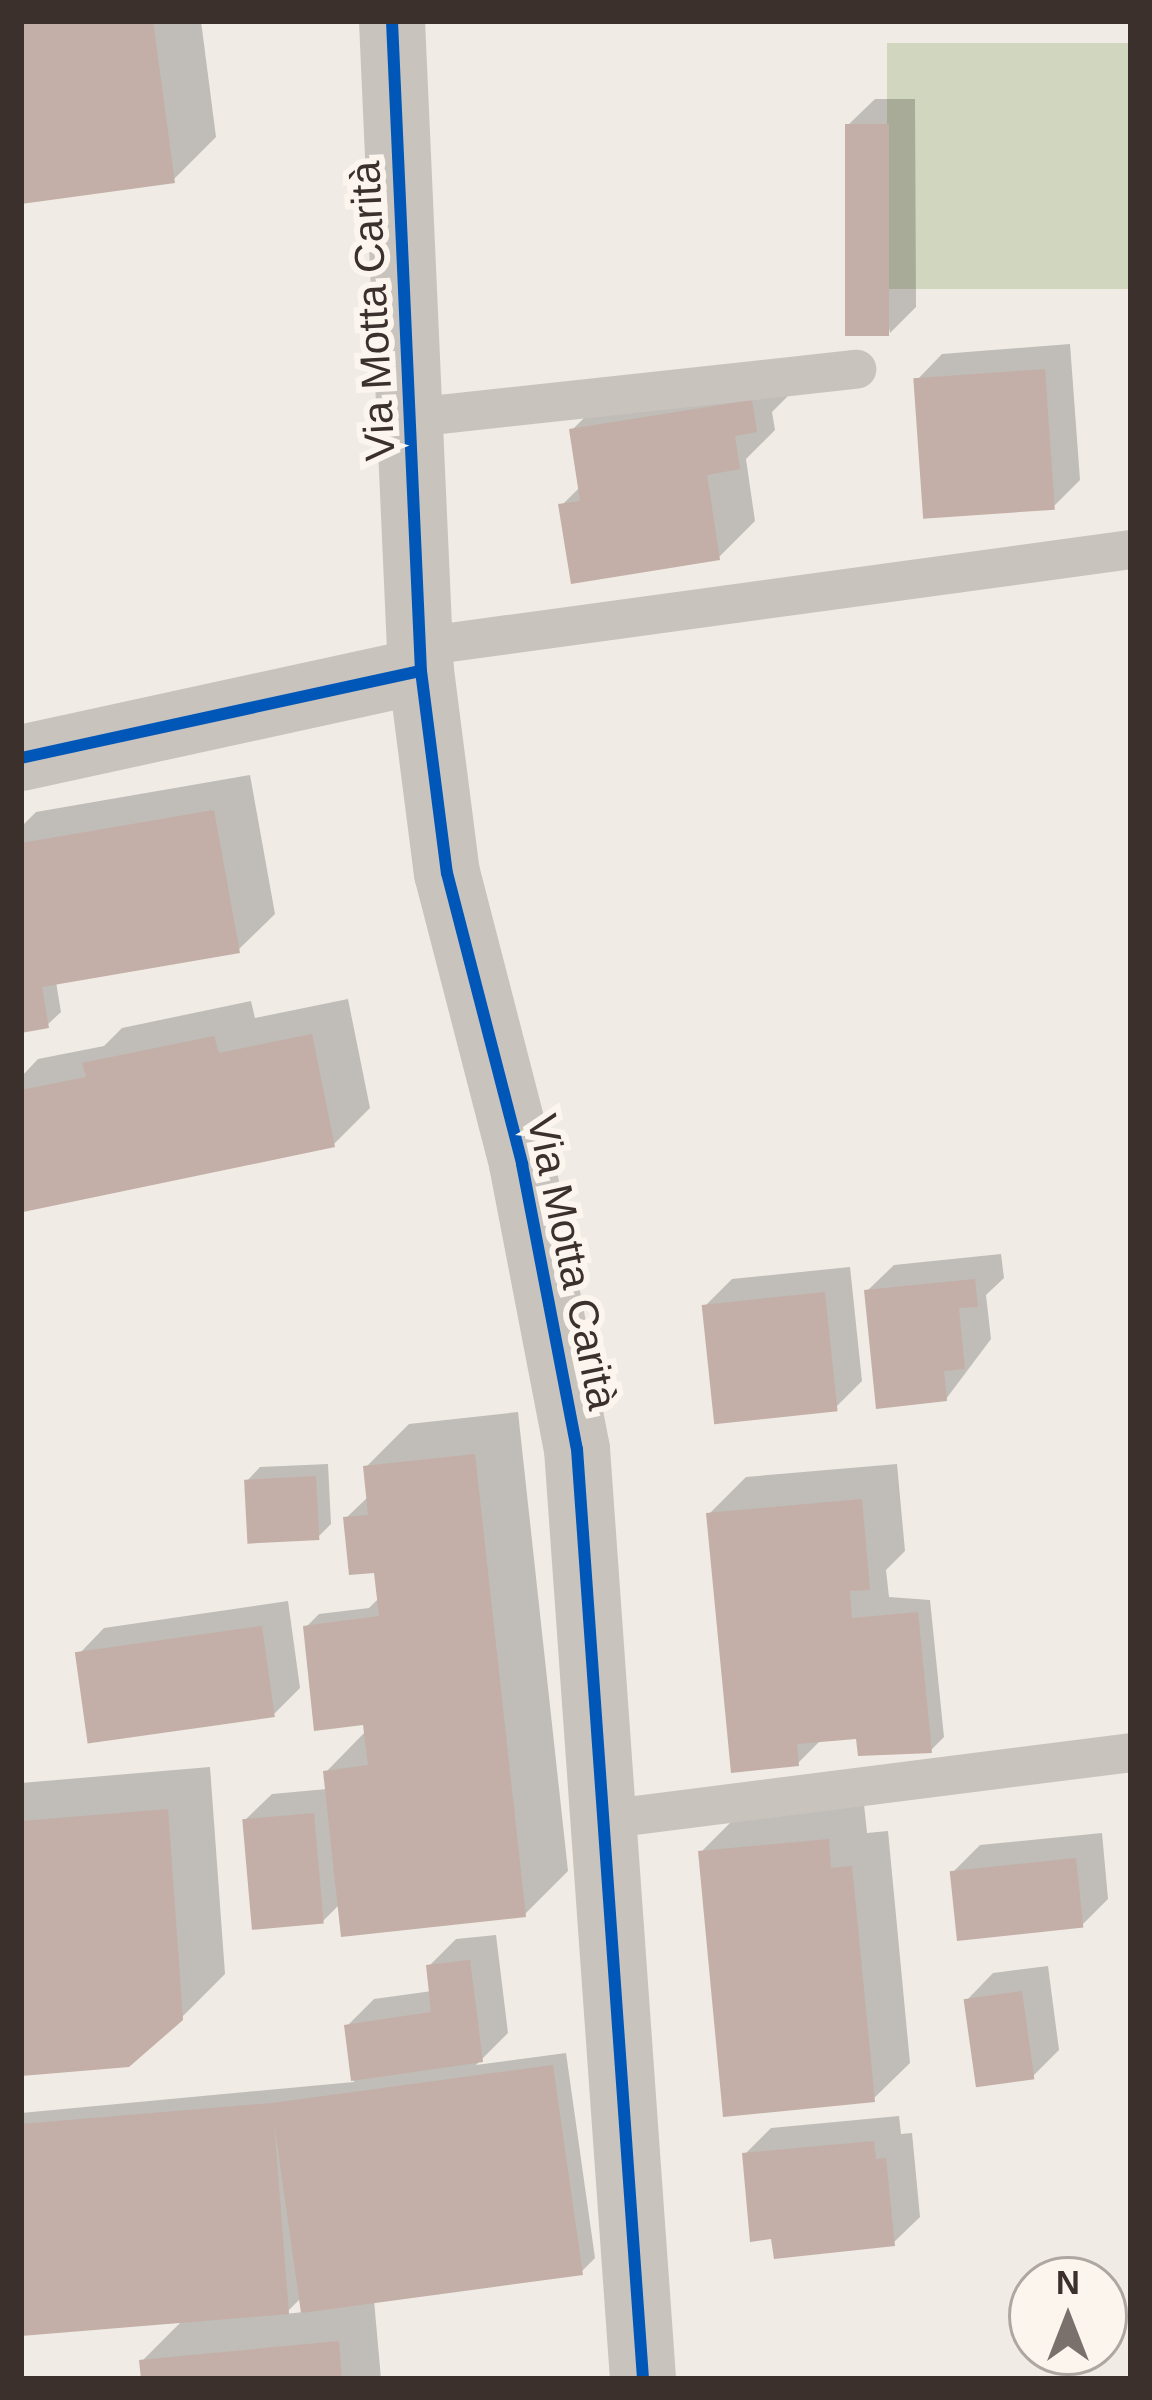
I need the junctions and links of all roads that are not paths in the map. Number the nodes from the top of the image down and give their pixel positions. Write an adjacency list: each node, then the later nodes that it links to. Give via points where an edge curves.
1 (392, 21): 3 (street, Via Motta Carità)
2 (856, 369): 3 (lane)
3 (412, 417): 5 (street, Via Motta Carità)
4 (1131, 549): 5 (lane)
5 (420, 659): 6 (street); 8 (street, Via Motta Carità, via 447,873 522,1164 577,1449)
6 (21, 758)
7 (1131, 1752): 8 (lane)
8 (603, 1819): 9 (street, Via Motta Carità)
9 (643, 2379)

